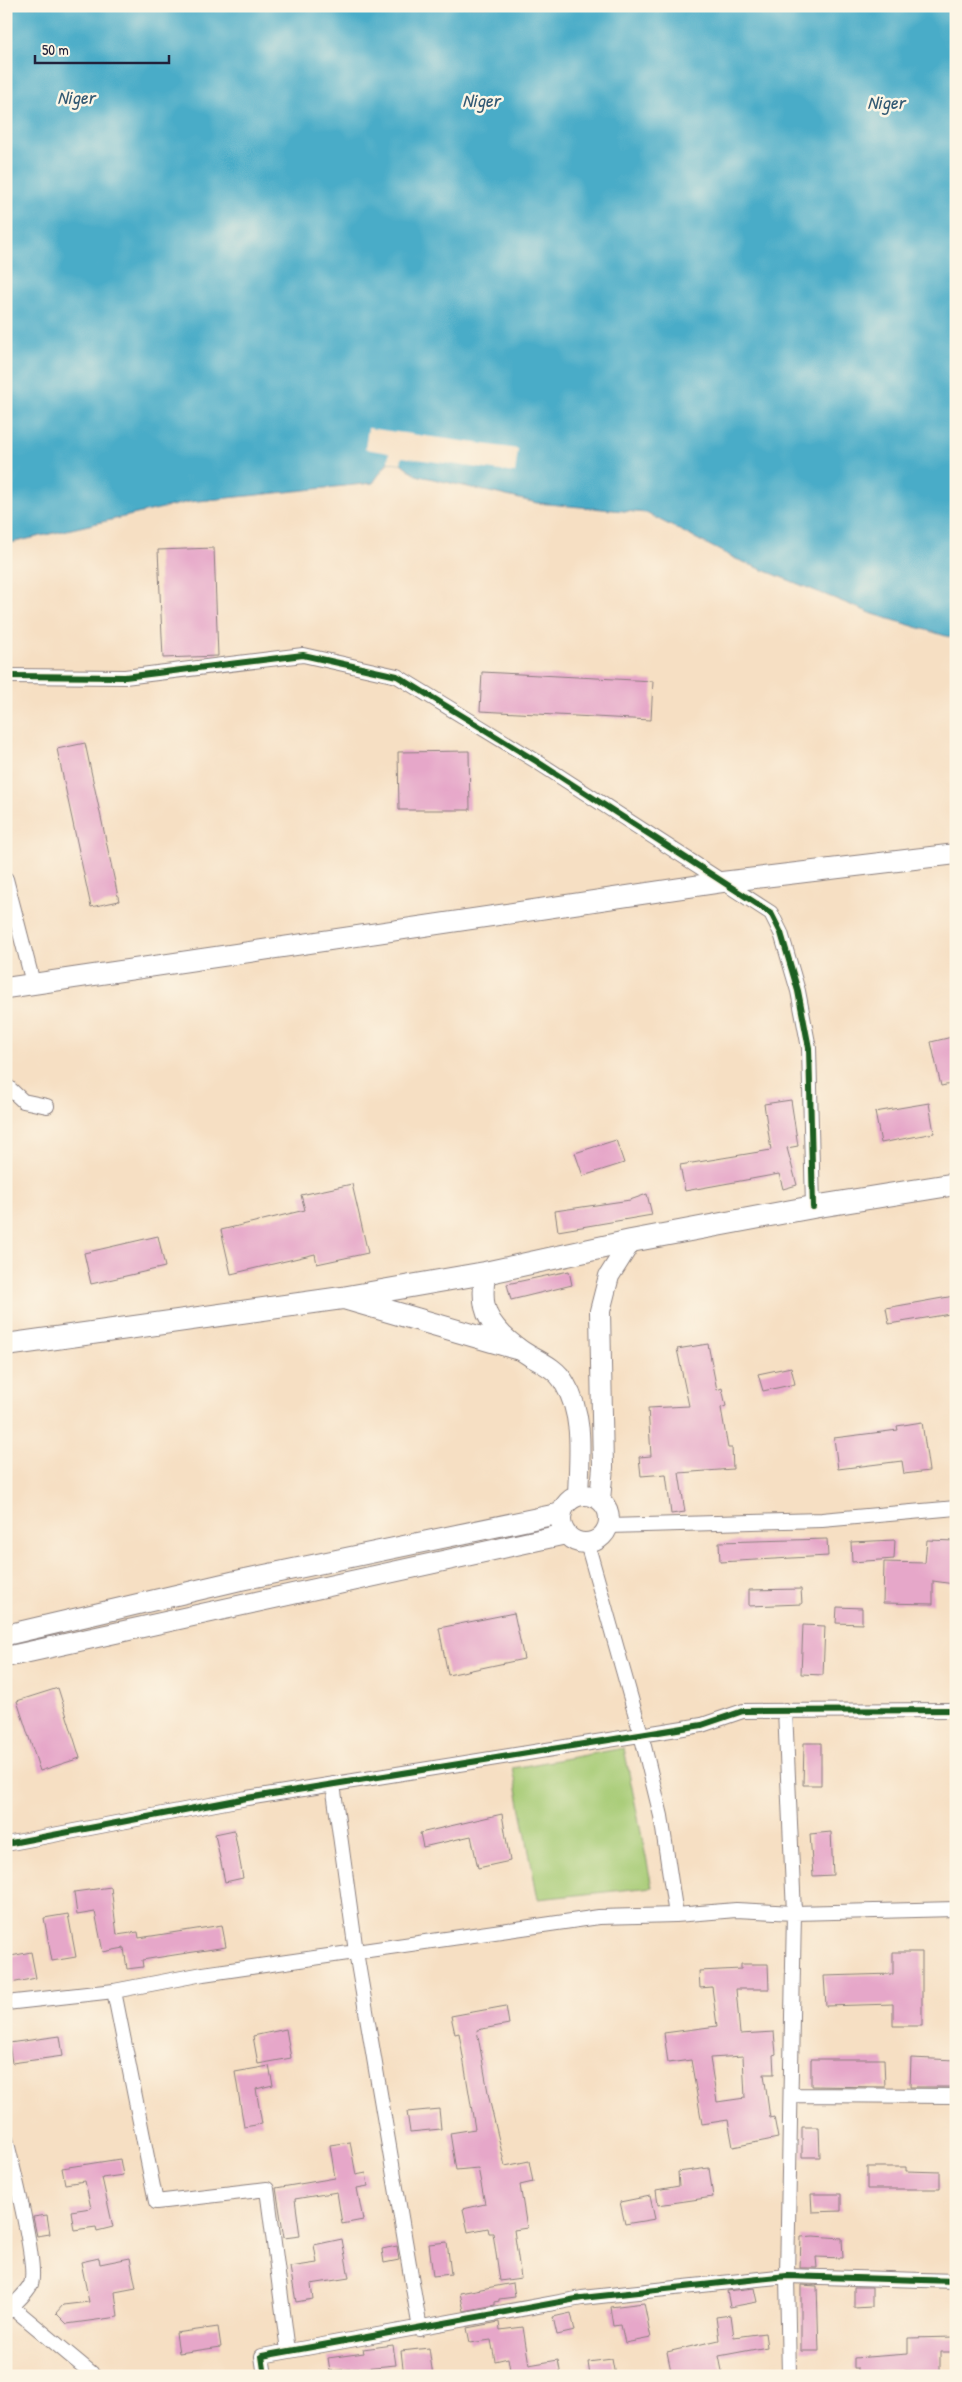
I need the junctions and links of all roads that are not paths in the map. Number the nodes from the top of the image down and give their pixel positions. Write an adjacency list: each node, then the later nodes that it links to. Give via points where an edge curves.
1 (6, 676): 4 (street, via 125,677 303,655 397,676 536,761)
2 (956, 854): 4 (street)
3 (6, 879): 5 (street)
4 (722, 882): 5 (street); 10 (street, via 771,913 781,933 798,991 809,1048)
5 (33, 983): 6 (street)
6 (6, 988)
7 (6, 1085): 8 (street, via 23,1101)
8 (47, 1106)
9 (956, 1184): 10 (main road)
10 (813, 1207): 11 (main road)
11 (632, 1241): 12 (main road); 17 (street, via 609,1276 600,1311 603,1467)
12 (485, 1272): 13 (main road); 15 (street, via 485,1309)
13 (342, 1298): 14 (main road); 15 (main road)
14 (6, 1345)
15 (516, 1348): 16 (street, via 550,1367 565,1382 575,1406 580,1442)
16 (578, 1496): 17 (street); 19 (street, via 565,1505)
17 (600, 1500): 20 (street, via 610,1516)
18 (956, 1508): 20 (street, via 822,1520)
19 (562, 1513): 21 (street, via 562,1527); 23 (street)
20 (609, 1526): 22 (street, via 597,1541)
21 (566, 1534): 22 (street); 24 (street)
22 (587, 1543): 31 (street)
23 (400, 1546): 24 (street); 25 (street)
24 (406, 1568): 26 (street)
25 (236, 1581): 26 (street); 27 (street)
26 (242, 1605): 28 (street)
27 (13, 1633): 28 (street)
28 (16, 1655)
29 (785, 1710): 30 (street); 31 (street, via 743,1711 702,1725); 35 (street)
30 (956, 1710)
31 (641, 1734): 32 (street); 36 (street, via 661,1816)
32 (333, 1784): 33 (street); 37 (street)
33 (6, 1844)
34 (956, 1909): 35 (street)
35 (794, 1913): 36 (street, via 736,1910); 40 (street)
36 (676, 1915): 37 (street, via 599,1917)
37 (356, 1952): 38 (street); 46 (street)
38 (114, 1991): 39 (street); 47 (street, via 156,2202 267,2189)
39 (6, 2003)
40 (791, 2095): 41 (street); 43 (street)
41 (956, 2096)
42 (6, 2138): 45 (street, via 30,2250 32,2274 31,2284)
43 (787, 2276): 44 (street); 46 (street, via 582,2298); 50 (street)
44 (956, 2281)
45 (8, 2307): 48 (street)
46 (420, 2329): 47 (street)
47 (288, 2351): 49 (street, via 262,2356)
48 (95, 2376)
49 (265, 2376)
50 (789, 2376)

